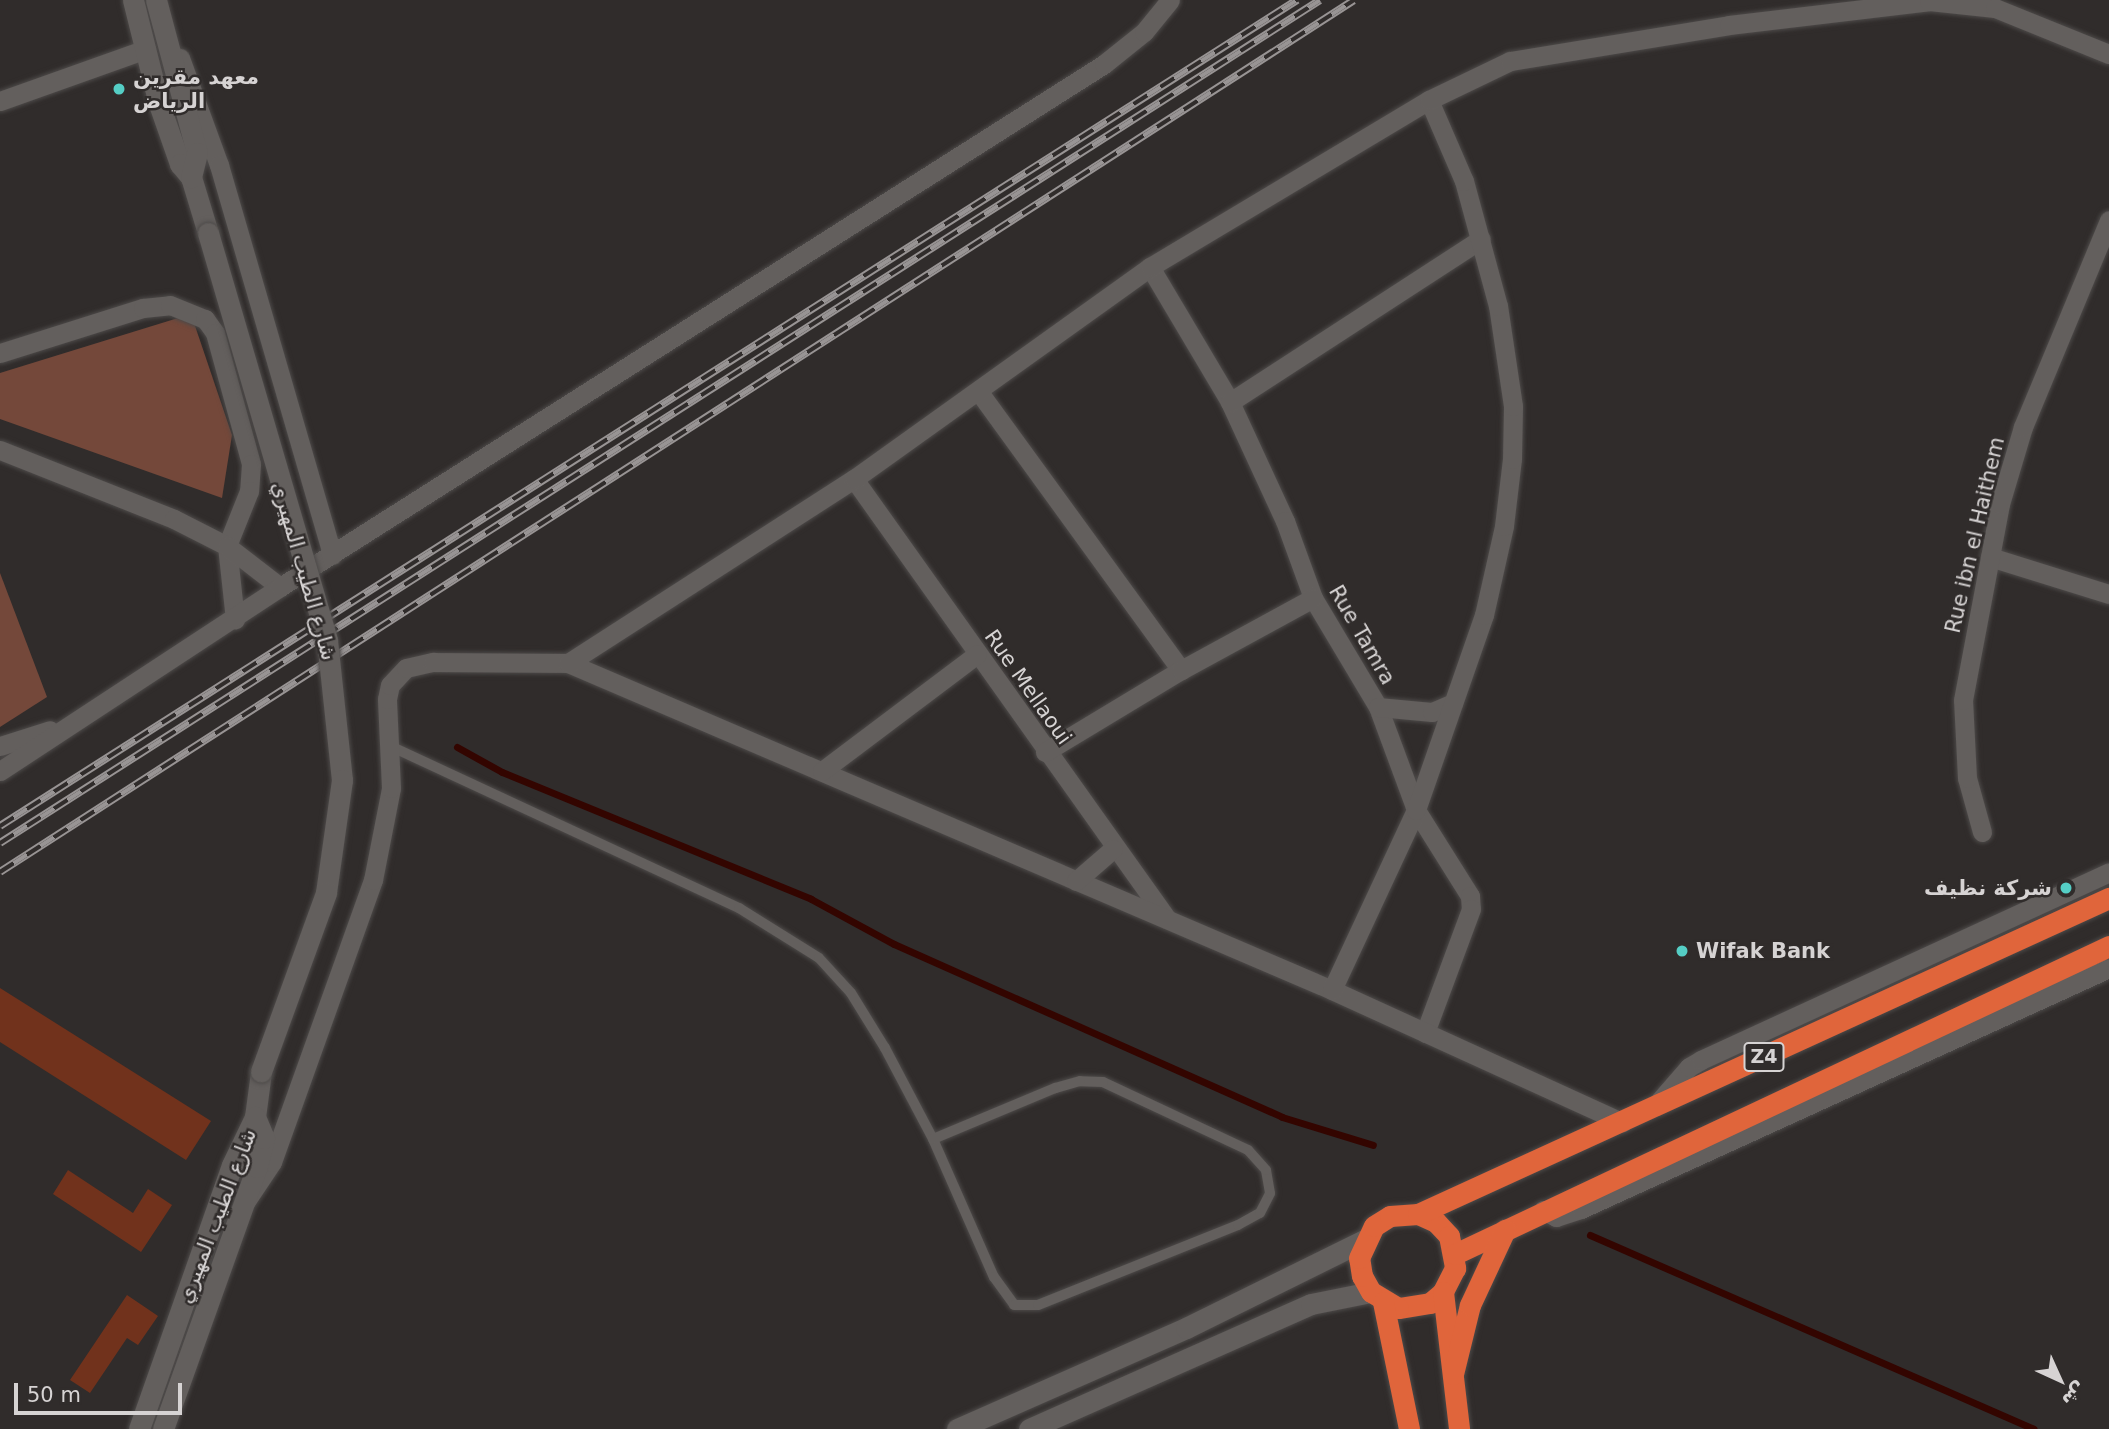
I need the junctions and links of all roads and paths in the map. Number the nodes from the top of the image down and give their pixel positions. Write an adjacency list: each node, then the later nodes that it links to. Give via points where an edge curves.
1 (133, 0): 5 (street)
2 (156, 0): 4 (street)
3 (1170, 0): 19 (street, via 1144,32 1104,64)
4 (167, 37): 9 (street, via 197,153); 19 (street, via 180,57 219,165)
5 (146, 49): 8 (street); 9 (street, via 180,164)
6 (2109, 54): 7 (street, via 1995,8 1930,1 1538,53 1510,61)
7 (1429, 100): 11 (street, via 1464,181); 12 (street)
8 (0, 101)
9 (191, 177): 48 (street, شارع الطيب المهيري, bridge, via 327,640 342,780 326,893 261,1072)
10 (2109, 220): 20 (street, Rue ibn el Haithem, via 2023,427)
11 (1481, 239): 15 (street); 28 (street, via 1506,353 1513,406 1512,459 1504,526 1485,614)
12 (1150, 267): 14 (street); 15 (street, Rue Tamra)
13 (0, 353): 18 (street, via 143,308 170,304 201,315 215,333 251,464 249,491)
14 (979, 392): 17 (street); 27 (street)
15 (1230, 401): 23 (street, Rue Tamra, via 1285,522)
16 (0, 450): 18 (street, via 174,519)
17 (854, 479): 25 (street, Rue Mellaoui); 26 (street)
18 (227, 546): 21 (street); 24 (street)
19 (332, 555): 21 (street)
20 (1990, 557): 22 (street); 37 (street, Rue ibn el Haithem, via 1963,700 1967,778)
21 (280, 587): 24 (street)
22 (2109, 594)
23 (1313, 598): 27 (street); 29 (street, Rue Tamra)
24 (235, 620): 30 (street)
25 (977, 654): 33 (street, Rue Mellaoui); 35 (street)
26 (568, 663): 32 (street, via 433,662 406,668 390,685); 35 (street)
27 (1181, 670): 33 (street)
28 (1453, 703): 29 (street, via 1432,712); 36 (street)
29 (1378, 707): 36 (street, Rue Tamra)
30 (74, 722): 31 (street); 34 (street)
31 (0, 746)
32 (390, 746): 50 (lane, via 739,908 800,944 850,993); 51 (street, via 391,788 384,829 359,925 272,1162)
33 (1045, 752): 38 (street, Rue Mellaoui)
34 (0, 771)
35 (822, 771): 40 (street)
36 (1416, 810): 45 (street); 46 (street, Rue Tamra, via 1462,881 1471,909)
37 (1982, 832)
38 (1113, 849): 40 (street); 42 (street, Rue Mellaoui)
39 (2109, 872): 47 (street, via 1701,1060 1689,1067)
40 (1076, 881): 42 (street)
41 (2109, 898): 47 (highway, Z4)
42 (1167, 920): 45 (street)
43 (2109, 946): 52 (highway, Z4)
44 (2109, 968): 52 (street, via 1581,1209 1556,1217)
45 (1332, 990): 46 (street)
46 (1425, 1033): 49 (street)
47 (1653, 1109): 49 (highway, Z4)
48 (255, 1117): 51 (street, شارع الطيب المهيري, via 264,1138); 60 (street, شارع الطيب المهيري, via 232,1166)
49 (1622, 1122): 53 (highway, Z4)
50 (933, 1139): 50 (lane, via 994,1277 1020,1308 1038,1305 1253,1218 1270,1193 1266,1170 1248,1150 1103,1082 1055,1087)
51 (243, 1205): 61 (street, شارع الطيب المهيري)
52 (1543, 1210): 54 (highway, Z4)
53 (1418, 1214): 55 (highway, via 1390,1216 1374,1226); 56 (highway, via 1442,1229)
54 (1505, 1230): 56 (highway, Z4); 59 (highway, via 1470,1305)
55 (1364, 1240): 58 (highway, via 1359,1258 1362,1276); 62 (street, via 1186,1328)
56 (1455, 1254): 57 (highway, via 1455,1268)
57 (1443, 1292): 58 (highway, via 1415,1308); 59 (highway)
58 (1377, 1297): 63 (street, via 1311,1304); 64 (highway)
59 (1453, 1374): 65 (highway)
60 (139, 1429)
61 (163, 1429)
62 (957, 1429)
63 (1029, 1429)
64 (1409, 1429)
65 (1460, 1429)

